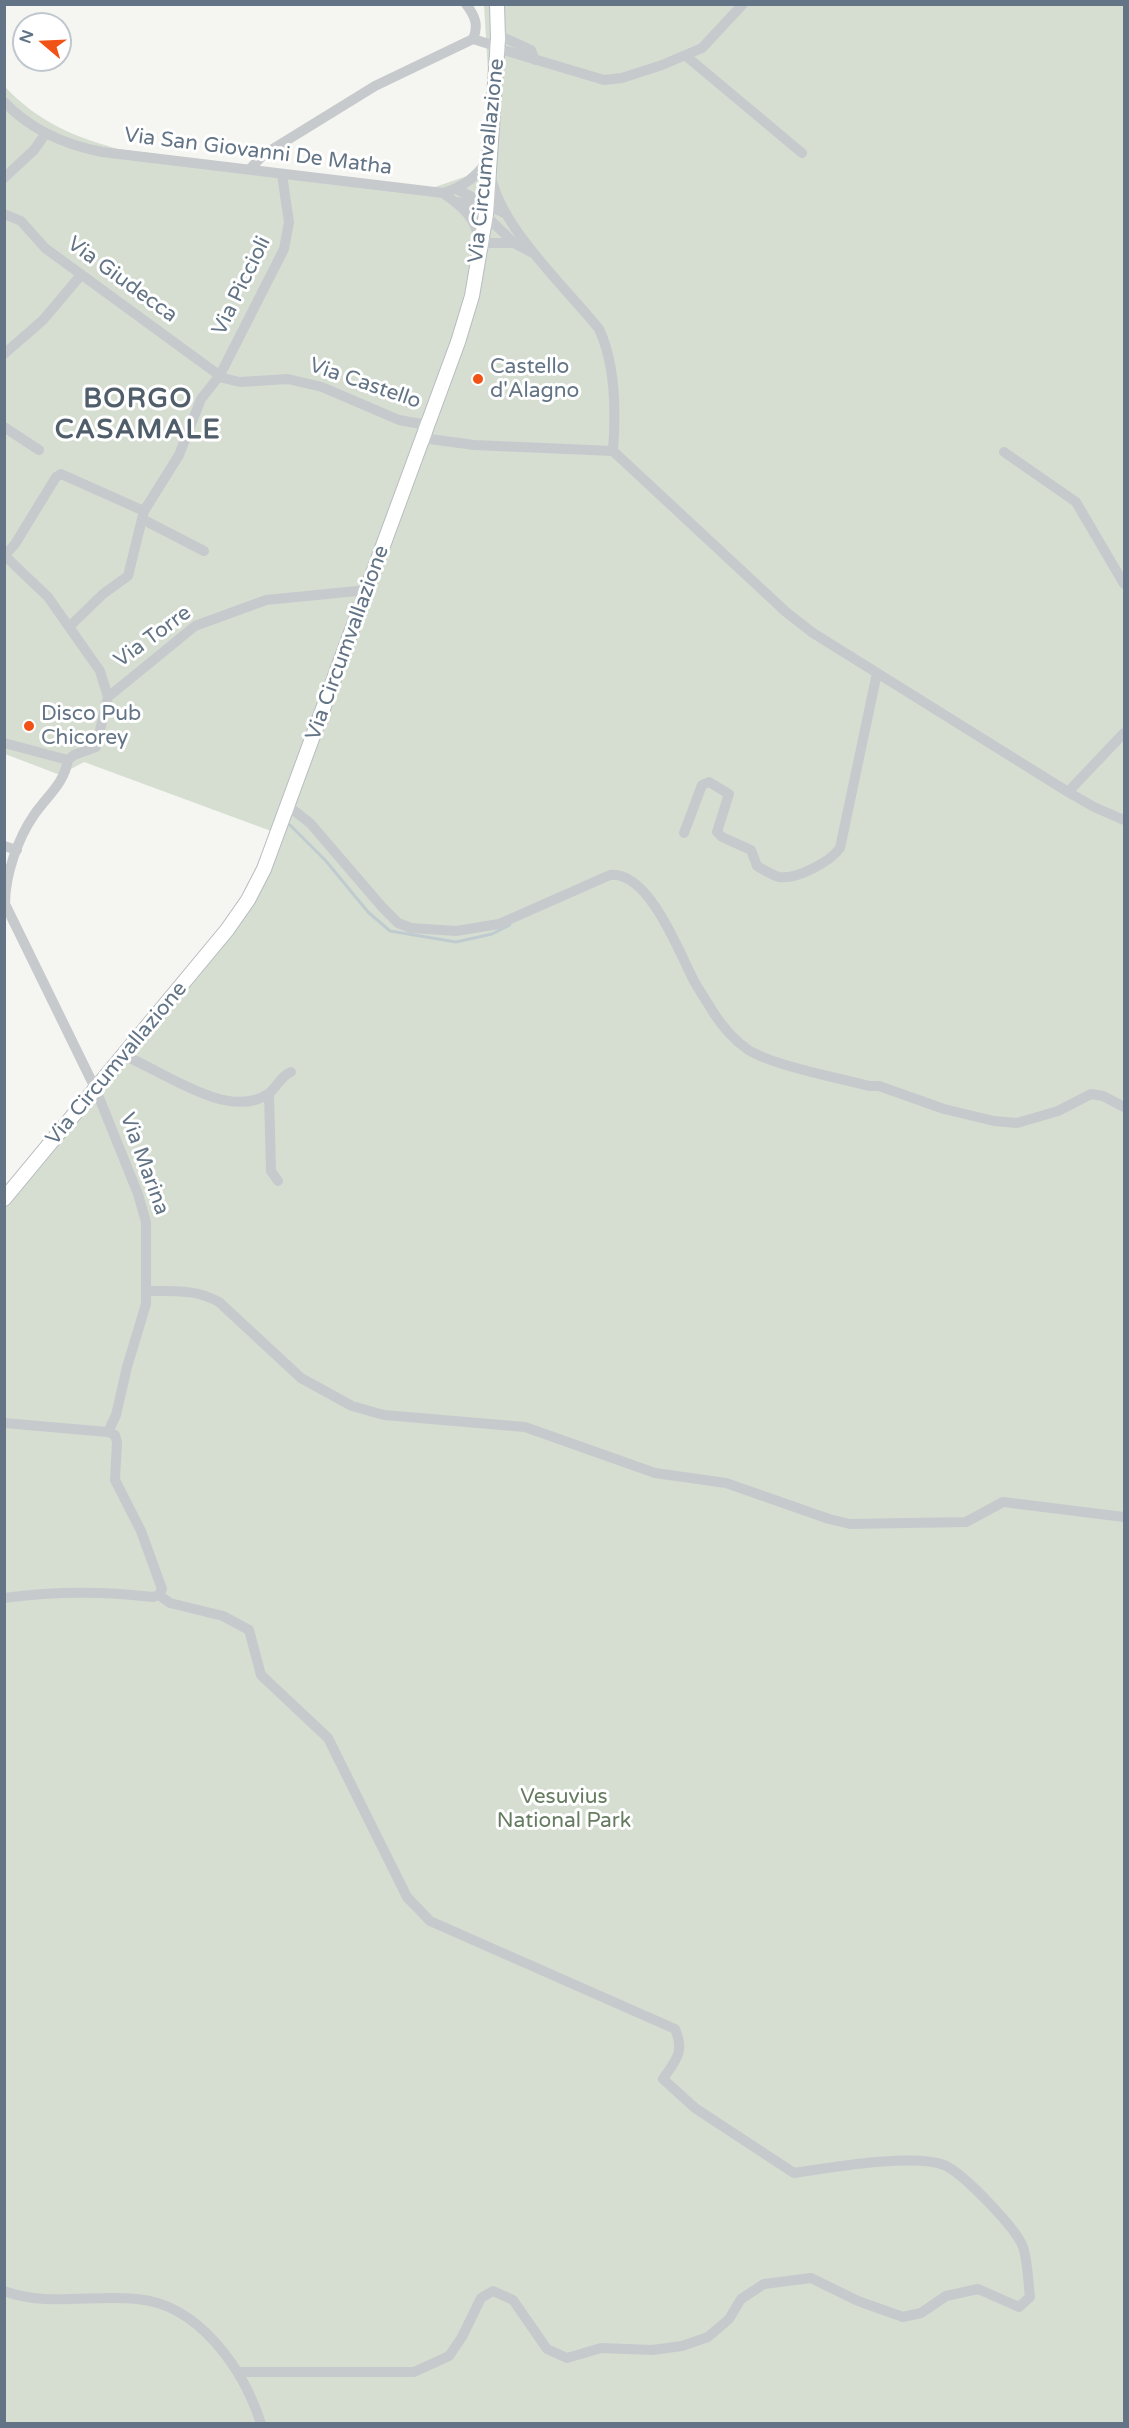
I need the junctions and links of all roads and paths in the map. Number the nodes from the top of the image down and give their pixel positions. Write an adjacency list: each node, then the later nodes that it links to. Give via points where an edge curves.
1 (466, 4): 4 (street, via 475,18 477,29)
2 (496, 4): 5 (main road, Via Circumvallazione)
3 (743, 4): 7 (street, via 713,39)
4 (473, 39): 5 (street); 13 (street, via 375,86 263,155)
5 (494, 40): 8 (street, via 531,50); 12 (main road, Via Circumvallazione)
6 (507, 51): 8 (street)
7 (686, 56): 8 (street, via 612,80); 11 (street)
8 (535, 60)
9 (4, 102): 10 (street, Via San Giovanni De Matha)
10 (46, 133): 13 (street, Via San Giovanni De Matha, via 72,146 102,152); 15 (street)
11 (802, 153)
12 (489, 155): 16 (street, via 476,176); 19 (main road, Via Circumvallazione); 21 (street, via 492,178)
13 (250, 169): 14 (street, Via San Giovanni De Matha)
14 (282, 175): 17 (street, Via San Giovanni De Matha); 27 (street, Via Piccioli, via 289,222 284,249)
15 (4, 178)
16 (456, 189): 17 (street); 19 (street)
17 (443, 193): 18 (street, Via San Giovanni De Matha)
18 (455, 201): 19 (street); 23 (street, Via San Giovanni De Matha, via 476,225)
19 (486, 209): 21 (street); 22 (street); 23 (main road, Via Circumvallazione)
20 (4, 214): 25 (street, Via Giudecca, via 21,221 40,244)
21 (506, 214): 24 (street)
22 (514, 243): 23 (street, via 487,243); 24 (street)
23 (479, 254): 29 (main road, Via Circumvallazione, via 465,320)
24 (538, 257): 31 (street, via 581,306 606,343 612,389)
25 (81, 275): 26 (street, via 43,320); 27 (street, Via Giudecca)
26 (4, 354)
27 (220, 375): 29 (street, Via Castello, via 240,382 288,378 322,387); 33 (street, Via Piccioli, via 201,399 178,454)
28 (4, 428): 30 (street)
29 (425, 432): 31 (street, Via Castello, via 474,445); 37 (main road, Via Circumvallazione)
30 (39, 450)
31 (613, 451): 39 (street, via 786,612)
32 (1004, 452): 36 (street, via 1076,502)
33 (143, 515): 34 (street); 35 (street, via 61,474); 38 (street, Via Piccioli, via 128,576)
34 (204, 551)
35 (5, 555): 38 (street, via 48,597)
36 (1125, 584)
37 (367, 590): 40 (street, Via Torre, via 266,600 195,626); 45 (main road, Via Circumvallazione)
38 (70, 626): 40 (street, via 100,671)
39 (878, 673): 44 (street); 47 (street, via 840,848 826,863 783,877 757,866 751,850 717,832 729,794 709,782 702,785)
40 (108, 697): 43 (street, via 96,747)
41 (1125, 733): 44 (street)
42 (7, 740): 43 (street)
43 (68, 760): 49 (street, via 64,778 34,815)
44 (1068, 792): 46 (street)
45 (286, 811): 51 (main road, Via Circumvallazione, via 248,900); 55 (street, via 310,823 391,916 411,928 456,931 499,924 610,875 623,876 652,900 693,979 731,1036 769,1059 885,1087 944,1109 994,1121 1017,1123 1058,1111 1091,1094)
46 (1125, 820)
47 (684, 833)
48 (4, 846): 49 (street)
49 (18, 850): 50 (street)
50 (5, 893): 53 (street, Via Marina, via 10,918)
51 (125, 1056): 53 (main road, Via Circumvallazione); 54 (street, via 226,1102)
52 (291, 1072): 54 (street)
53 (96, 1090): 57 (main road, Via Circumvallazione); 58 (street, Via Marina, via 146,1222)
54 (269, 1094): 56 (street, via 271,1171)
55 (1125, 1107)
56 (278, 1181)
57 (4, 1199)
58 (147, 1291): 60 (street, Via Marina, via 116,1415); 61 (street, via 192,1292 219,1302 301,1378 352,1406 384,1415 525,1427 655,1473 726,1483 850,1524 966,1522 1003,1502)
59 (4, 1423): 60 (street)
60 (108, 1431): 62 (street, via 117,1442 115,1480 158,1573 162,1589)
61 (1125, 1517)
62 (159, 1595): 63 (street, via 47,1592); 65 (street, via 170,1603 223,1616 249,1630 261,1675 328,1738 407,1897 430,1921 675,2029 681,2042 678,2056 663,2079 695,2108 794,2173 921,2160 945,2165 1007,2222 1023,2247 1030,2297 1019,2307 978,2289 946,2296 921,2313 903,2317 811,2278 764,2284 741,2299 729,2319 708,2337 682,2346 652,2350 601,2348 567,2358 547,2349 513,2300 493,2291 481,2298 449,2356 414,2372)
63 (4, 1598)
64 (4, 2291): 65 (street, via 37,2299 139,2299 171,2309 207,2334)
65 (238, 2372): 66 (street)
66 (261, 2424)

